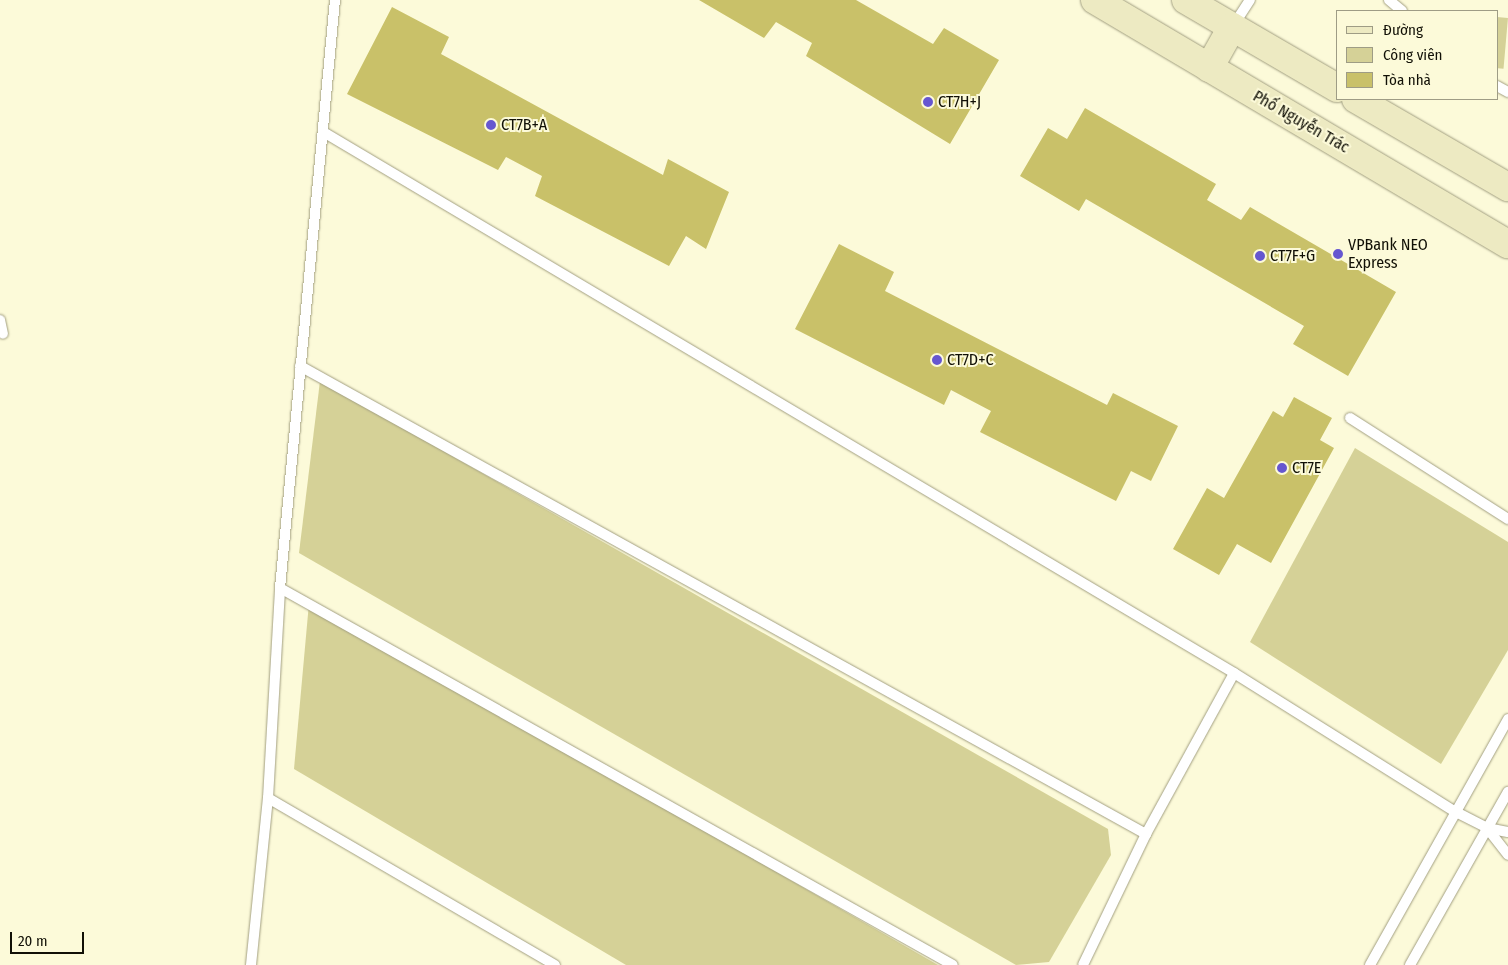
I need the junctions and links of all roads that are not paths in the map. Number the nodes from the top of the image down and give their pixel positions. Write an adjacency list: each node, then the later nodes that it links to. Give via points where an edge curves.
1 (335, 0): 11 (lane)
2 (1095, 0): 8 (main road, Phố Nguyễn Trác)
3 (1186, 0): 7 (main road)
4 (1250, 0): 7 (lane)
5 (1389, 0): 6 (lane)
6 (1401, 10)
7 (1232, 27): 8 (main road); 9 (main road)
8 (1209, 68): 13 (main road, Phố Nguyễn Trác)
9 (1336, 87)
10 (1358, 100): 12 (main road)
11 (324, 133): 16 (lane); 20 (lane)
12 (1508, 188)
13 (1508, 244)
14 (0, 320): 15 (lane)
15 (3, 334)
16 (300, 366): 19 (lane); 27 (lane)
17 (1350, 418): 18 (lane)
18 (1508, 520)
19 (280, 588): 23 (lane); 31 (lane)
20 (1234, 673): 24 (lane); 27 (lane)
21 (1508, 719): 24 (lane)
22 (1508, 792): 25 (lane)
23 (268, 798): 29 (lane); 30 (lane)
24 (1456, 812): 25 (lane); 33 (lane)
25 (1487, 828): 26 (lane); 28 (lane); 34 (lane)
26 (1508, 832)
27 (1146, 834): 32 (lane)
28 (1508, 855)
29 (251, 965)
30 (555, 965)
31 (953, 965)
32 (1083, 965)
33 (1370, 965)
34 (1410, 965)

